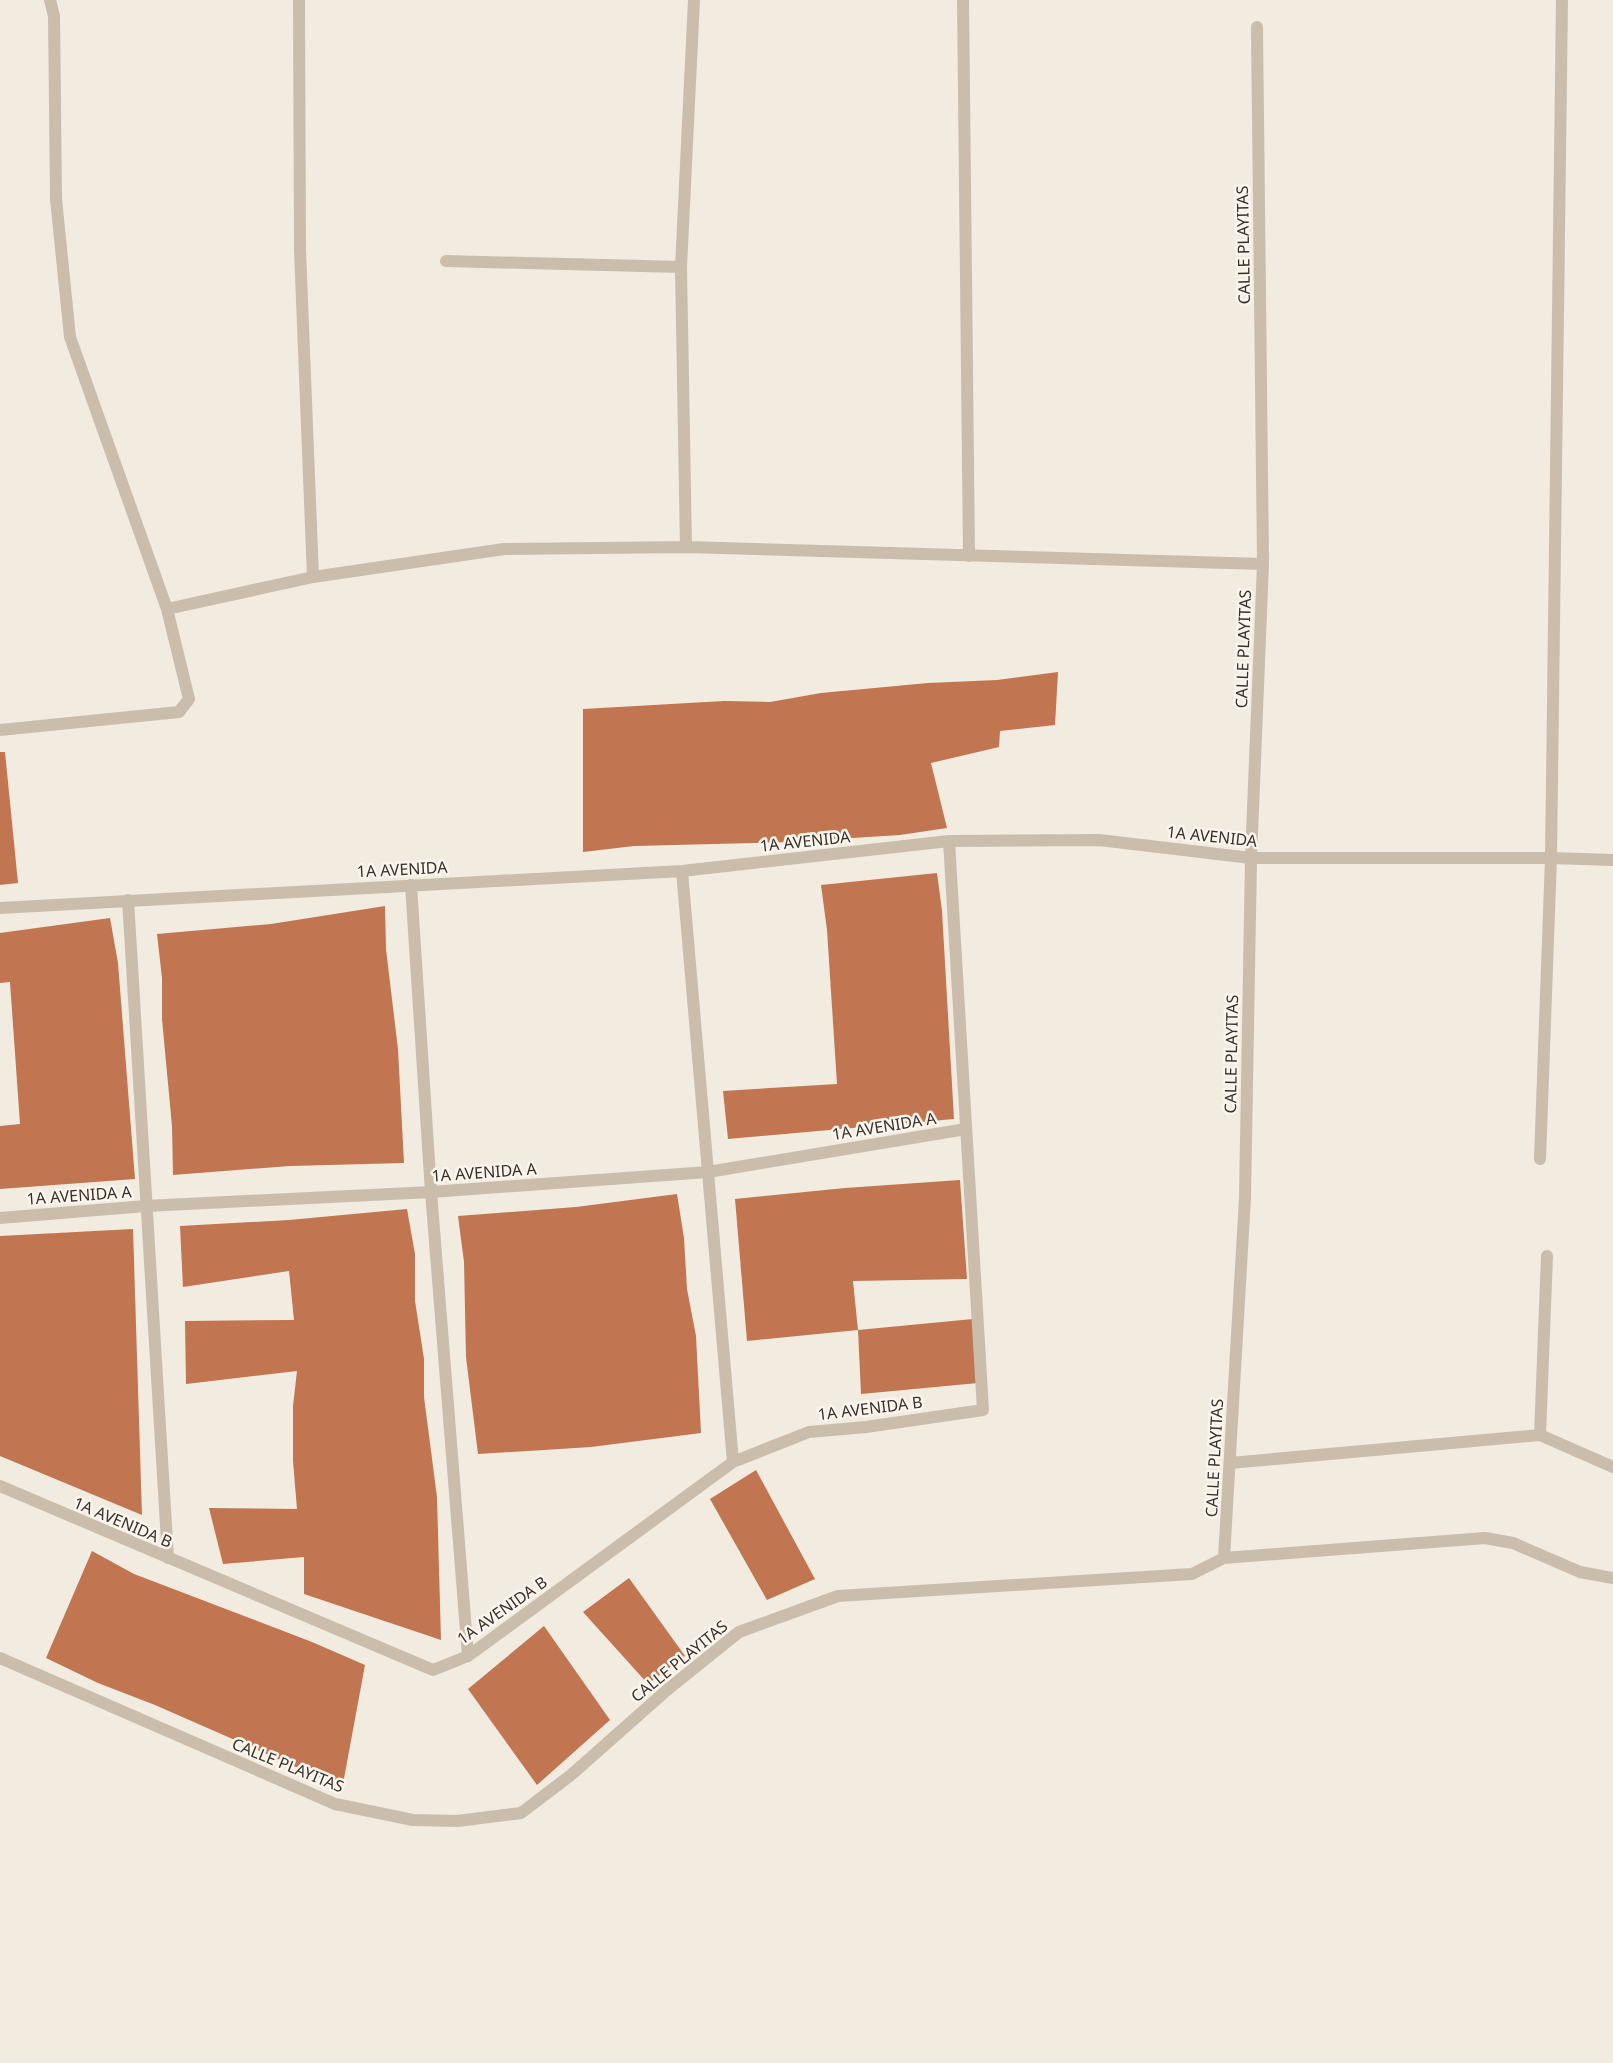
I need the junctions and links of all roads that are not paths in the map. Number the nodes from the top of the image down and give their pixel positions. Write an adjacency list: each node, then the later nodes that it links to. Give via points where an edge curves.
1 (50, 0): 13 (street, via 54,16 56,199 70,337)
2 (298, 0): 12 (street, via 300,250)
3 (694, 0): 8 (street)
4 (963, 0): 10 (street)
5 (1562, 0): 17 (street)
6 (1257, 27): 11 (street, CALLE PLAYITAS)
7 (446, 261): 8 (street)
8 (680, 266): 9 (street)
9 (686, 547): 10 (street); 12 (street, via 504,549)
10 (969, 556): 11 (street)
11 (1262, 564): 16 (street, CALLE PLAYITAS)
12 (313, 577): 13 (street)
13 (166, 609): 14 (street, via 189,699 179,712)
14 (0, 730)
15 (949, 842): 16 (street, 1A AVENIDA, via 1099,840); 19 (street, 1A AVENIDA); 23 (street)
16 (1251, 858): 17 (street, 1A AVENIDA); 32 (street, CALLE PLAYITAS, via 1245,1198)
17 (1551, 858): 18 (street, 1A AVENIDA); 24 (street)
18 (1613, 860)
19 (682, 871): 20 (street, 1A AVENIDA); 25 (street)
20 (411, 885): 21 (street, 1A AVENIDA); 26 (street)
21 (128, 900): 22 (street, 1A AVENIDA); 27 (street)
22 (0, 908)
23 (966, 1129): 25 (street, 1A AVENIDA A); 31 (street, 1A AVENIDA B, via 983,1410 809,1432)
24 (1540, 1159)
25 (708, 1172): 26 (street, 1A AVENIDA A); 31 (street)
26 (431, 1192): 27 (street, 1A AVENIDA A); 38 (street)
27 (146, 1206): 28 (street, 1A AVENIDA A); 35 (street)
28 (0, 1218)
29 (1547, 1256): 30 (street)
30 (1540, 1435): 32 (street); 33 (street)
31 (733, 1462): 38 (street, 1A AVENIDA B)
32 (1230, 1464): 36 (street, CALLE PLAYITAS)
33 (1613, 1468)
34 (0, 1486): 35 (street, 1A AVENIDA B)
35 (168, 1558): 38 (street, 1A AVENIDA B, via 433,1670)
36 (1224, 1558): 37 (street, via 1485,1538 1513,1543 1580,1572); 39 (street, CALLE PLAYITAS, via 1192,1574 838,1596 739,1632 521,1814 457,1821 413,1820 335,1804)
37 (1613, 1578)
38 (468, 1656)
39 (0, 1658)

